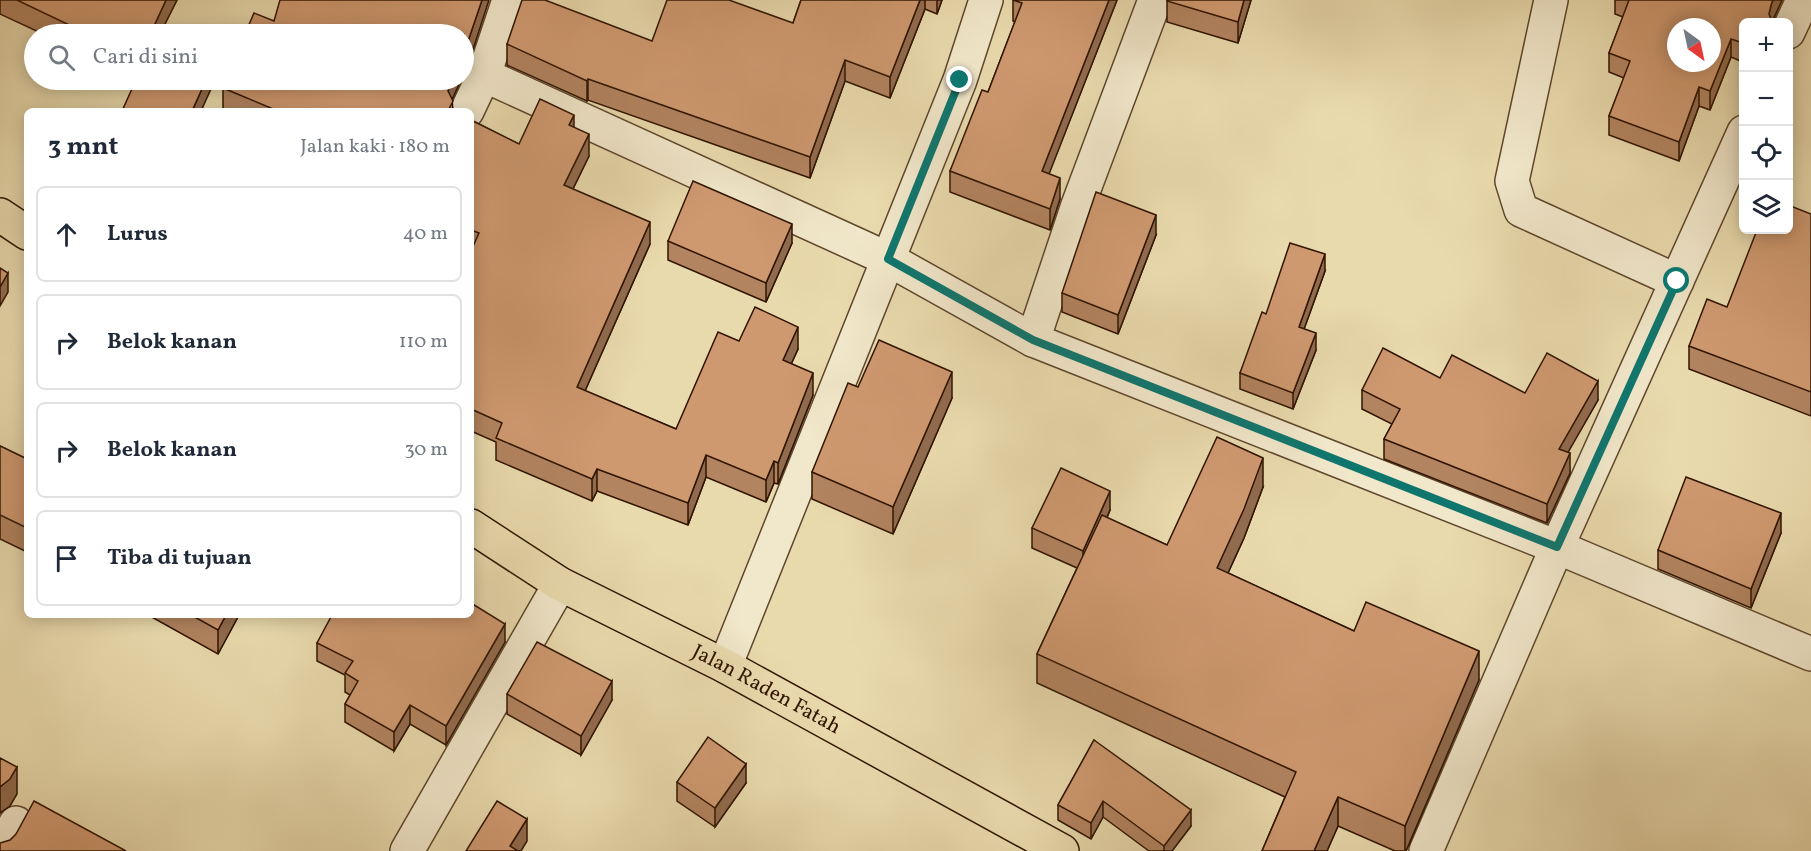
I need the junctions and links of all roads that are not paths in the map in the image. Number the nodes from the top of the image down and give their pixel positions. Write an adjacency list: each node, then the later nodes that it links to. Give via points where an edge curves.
1 (509, 0): 7 (street)
2 (986, 0): 12 (street, via 960,80)
3 (1155, 0): 14 (street, via 1078,205)
4 (1551, 0): 13 (street, via 1512,181 1521,210)
5 (1803, 0): 6 (street)
6 (1793, 21)
7 (484, 75): 8 (street); 12 (street)
8 (468, 108)
9 (1739, 141): 13 (street)
10 (0, 215): 11 (highway)
11 (24, 231)
12 (888, 259): 14 (street); 19 (street)
13 (1677, 281): 16 (street)
14 (1033, 340): 16 (street)
15 (474, 528): 17 (highway, Jalan Raden Fatah)
16 (1557, 547): 18 (street); 22 (street)
17 (560, 584): 19 (highway, Jalan Raden Fatah); 20 (street)
18 (1811, 654)
19 (726, 666): 21 (highway, Jalan Raden Fatah)
20 (407, 851)
21 (1062, 851)
22 (1426, 851)

